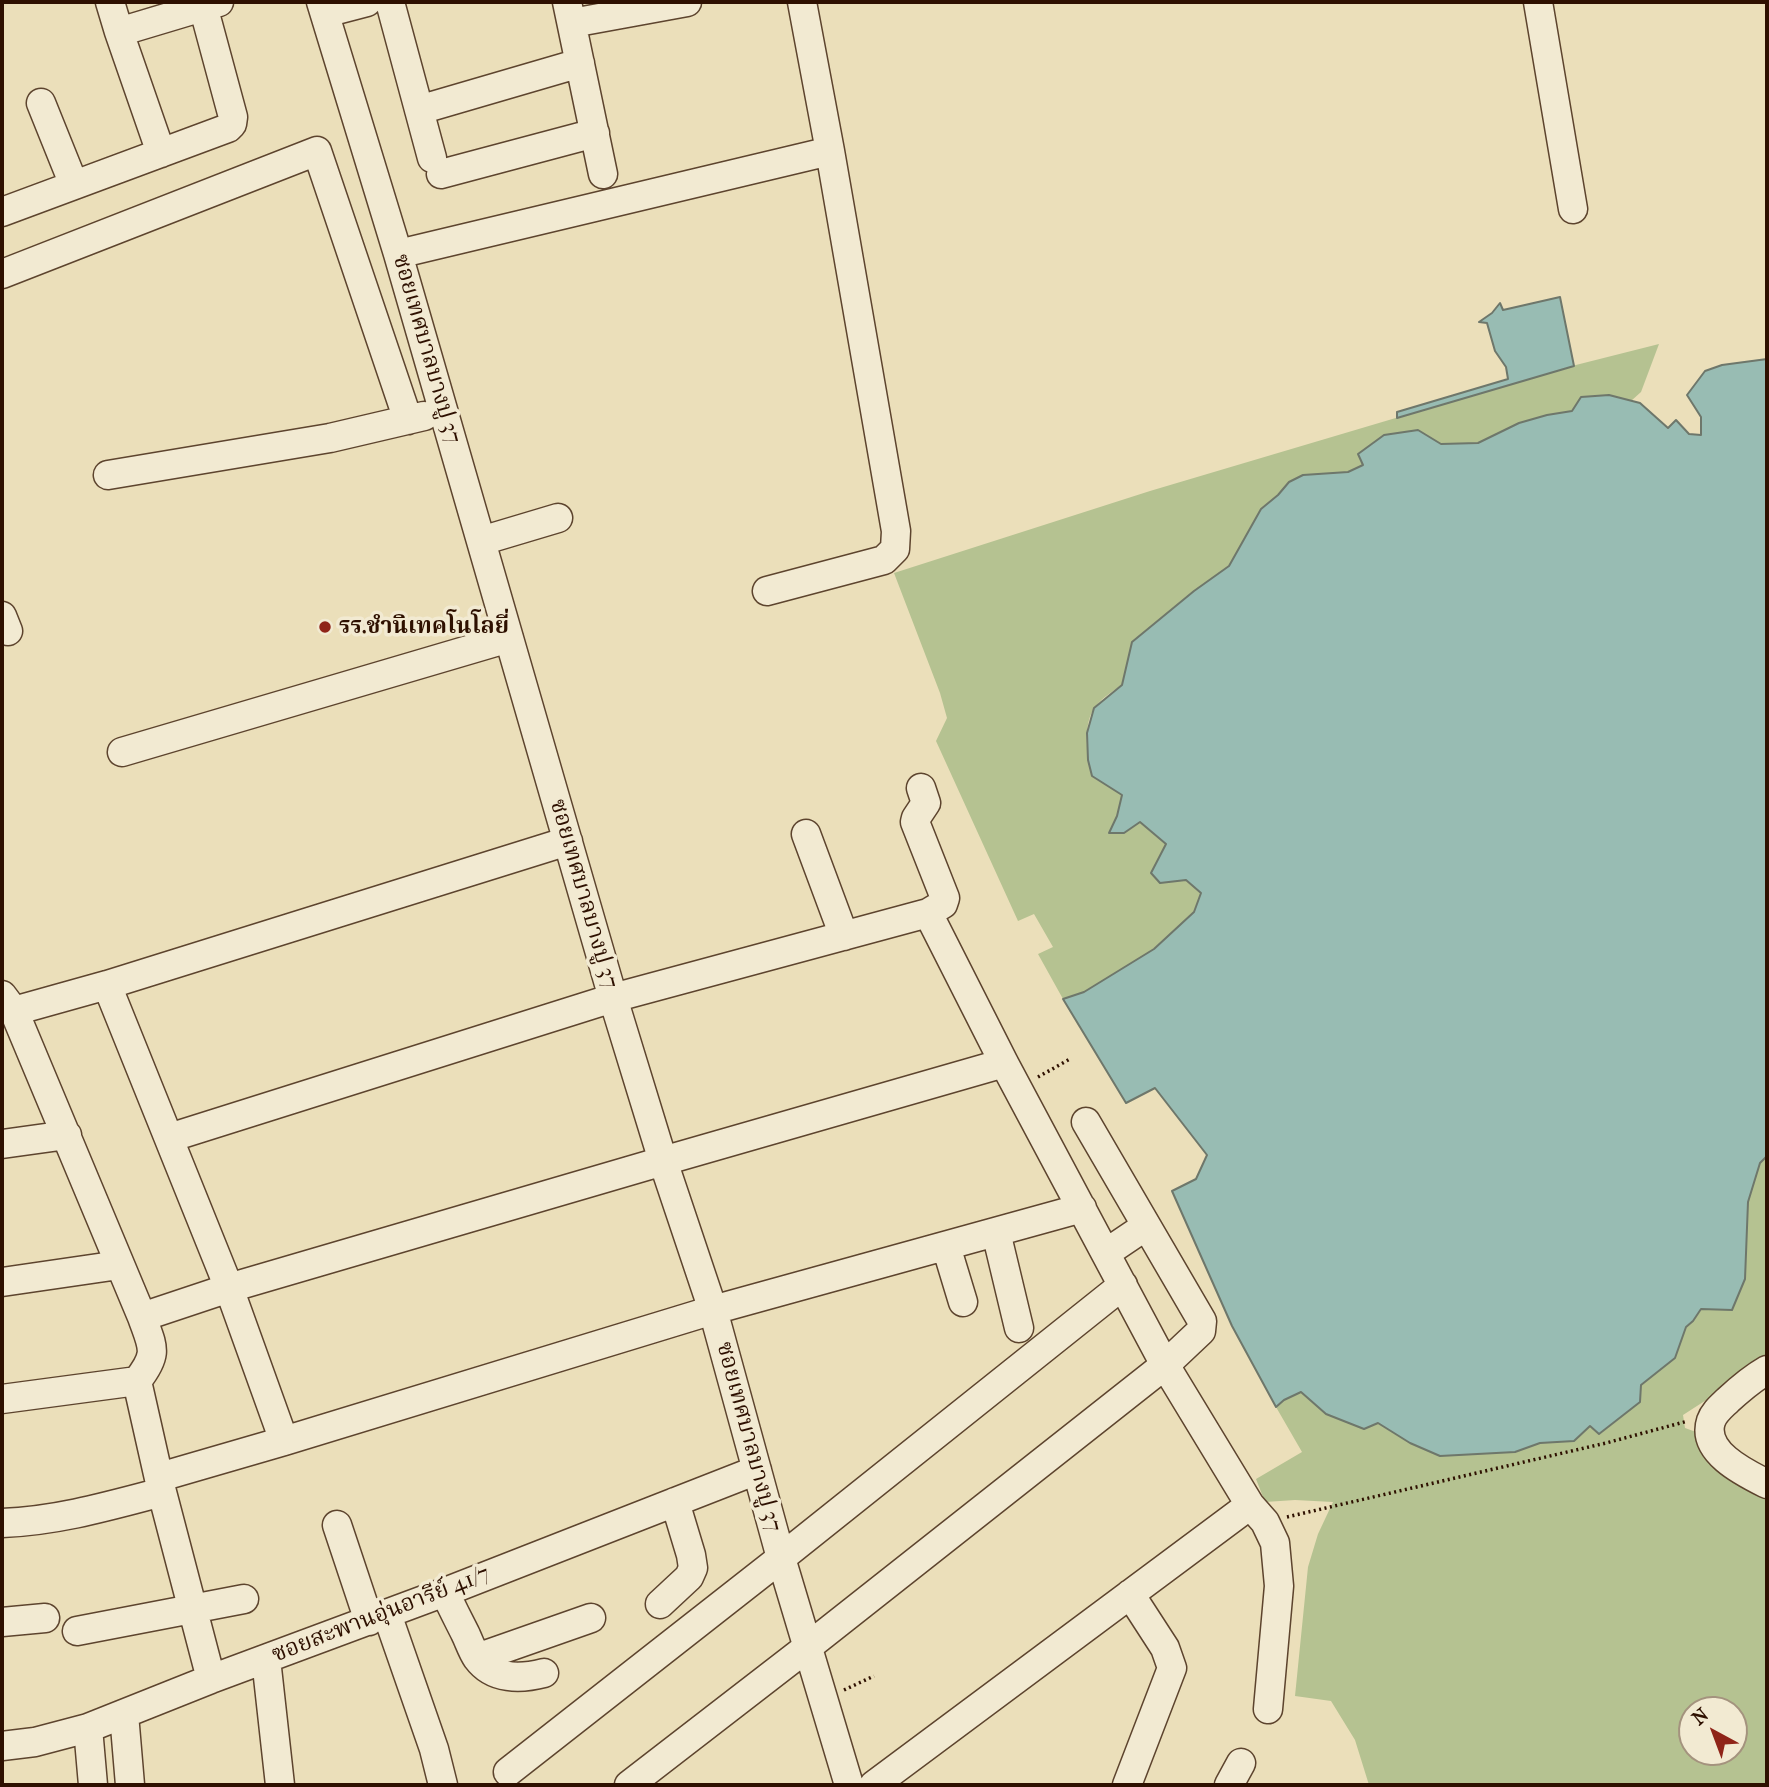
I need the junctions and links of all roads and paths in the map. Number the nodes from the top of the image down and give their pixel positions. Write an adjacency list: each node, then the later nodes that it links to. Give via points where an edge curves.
1 (110, 2): 10 (street)
2 (367, 2): 8 (street)
3 (390, 2): 13 (street)
4 (687, 2): 9 (street)
5 (802, 2): 15 (street)
6 (1538, 2): 19 (street)
7 (208, 3): 10 (street); 16 (street, via 232,124)
8 (323, 8): 21 (street, ซอยเทศบาลบางปู 37)
9 (569, 12): 11 (street)
10 (119, 32): 16 (street)
11 (580, 63): 13 (street); 14 (street)
12 (41, 103): 18 (street)
13 (419, 110): 14 (street, via 436,166)
14 (594, 133): 17 (street)
15 (830, 151): 21 (street); 28 (street, via 896,531 895,549 884,560)
16 (161, 153): 18 (street)
17 (603, 174)
18 (75, 185): 20 (street)
19 (1573, 209)
20 (2, 212)
21 (398, 254): 23 (street, ซอยเทศบาลบางปู 37)
22 (2, 274): 24 (street, via 317,151)
23 (443, 411): 24 (street); 27 (street, ซอยเทศบาลบางปู 37)
24 (408, 420): 25 (street, via 330,438)
25 (108, 475)
26 (558, 518): 27 (street)
27 (481, 541): 29 (street, ซอยเทศบาลบางปู 37)
28 (768, 591)
29 (509, 638): 30 (street); 33 (street, ซอยเทศบาลบางปู 37)
30 (122, 752)
31 (921, 788): 34 (street, via 926,803 915,822 945,898)
32 (806, 834): 35 (street)
33 (568, 841): 36 (street); 37 (street, ซอยเทศบาลบางปู 37)
34 (928, 913): 35 (street); 40 (street)
35 (844, 936): 37 (street)
36 (107, 985): 38 (street); 44 (street)
37 (613, 998): 44 (street); 46 (street, ซอยเทศบาลบางปู 37)
38 (8, 1003): 43 (street)
39 (1070, 1059): 41 (path)
40 (1004, 1063): 41 (street); 46 (street)
41 (1017, 1088): 47 (street)
42 (1086, 1122): 48 (street)
43 (67, 1135): 45 (street); 52 (street)
44 (169, 1138): 55 (street)
45 (2, 1144)
46 (663, 1161): 55 (street); 57 (street, ซอยเทศบาลบางปู 37)
47 (1082, 1208): 49 (street); 51 (street)
48 (1146, 1226): 51 (street); 60 (street, via 1202,1321 1201,1331)
49 (996, 1232): 50 (street); 59 (street)
50 (946, 1246): 56 (street); 57 (street)
51 (1106, 1253): 54 (street)
52 (119, 1265): 53 (street); 58 (street)
53 (2, 1282)
54 (1123, 1285): 60 (street); 73 (street)
55 (229, 1288): 58 (street); 65 (street)
56 (963, 1302)
57 (713, 1310): 65 (street); 66 (street, ซอยเทศบาลบางปู 37)
58 (142, 1317): 62 (street, via 152,1358)
59 (1019, 1328)
60 (1165, 1365): 70 (street); 84 (street)
61 (1767, 1370): 68 (street, via 1717,1411 1710,1435 1713,1446 1727,1460)
62 (137, 1381): 63 (street); 67 (street)
63 (2, 1399)
64 (1686, 1421): 70 (path, via 1327,1508)
65 (284, 1441): 67 (street)
66 (757, 1470): 69 (street, ซอยสะพานอุ่นอารีย์ 41/7); 73 (street, ซอยเทศบาลบางปู 37)
67 (161, 1485): 71 (street, via 81,1514); 78 (street)
68 (1767, 1485)
69 (676, 1502): 74 (street, ซอยสะพานอุ่นอารีย์ 41/7); 77 (street, via 693,1568)
70 (1257, 1513): 75 (street); 91 (street, via 1275,1543 1279,1586)
71 (2, 1524)
72 (337, 1525): 80 (street)
73 (781, 1558): 84 (street, ซอยเทศบาลบางปู 37); 95 (street)
74 (445, 1592): 80 (street, ซอยสะพานอุ่นอารีย์ 41/7); 85 (street)
75 (1130, 1594): 102 (street); 103 (street, via 1165,1648 1172,1668)
76 (244, 1599): 78 (street)
77 (660, 1604)
78 (192, 1610): 83 (street); 89 (street)
79 (45, 1618): 82 (street)
80 (378, 1618): 86 (street, ซอยสะพานอุ่นอารีย์ 41/7); 99 (street, via 434,1749)
81 (591, 1618): 85 (street)
82 (2, 1622)
83 (77, 1631)
84 (809, 1646): 90 (street, ซอยเทศบาลบางปู 37); 100 (street)
85 (477, 1658): 87 (street, via 499,1675)
86 (266, 1659): 89 (street, ซอยสะพานอุ่นอารีย์ 41/7); 98 (street)
87 (544, 1672)
88 (874, 1676): 90 (path)
89 (211, 1679): 92 (street, ซอยสะพานอุ่นอารีย์ 41/7)
90 (824, 1699): 101 (street, ซอยเทศบาลบางปู 37)
91 (1268, 1709)
92 (124, 1714): 93 (street, ซอยสะพานอุ่นอารีย์ 41/7); 97 (street)
93 (89, 1728): 94 (street, ซอยสะพานอุ่นอารีย์ 41/7); 96 (street)
94 (2, 1746)
95 (508, 1772)
96 (93, 1785)
97 (130, 1785)
98 (280, 1785)
99 (443, 1785)
100 (629, 1785)
101 (849, 1785)
102 (874, 1785)
103 (1127, 1785)

